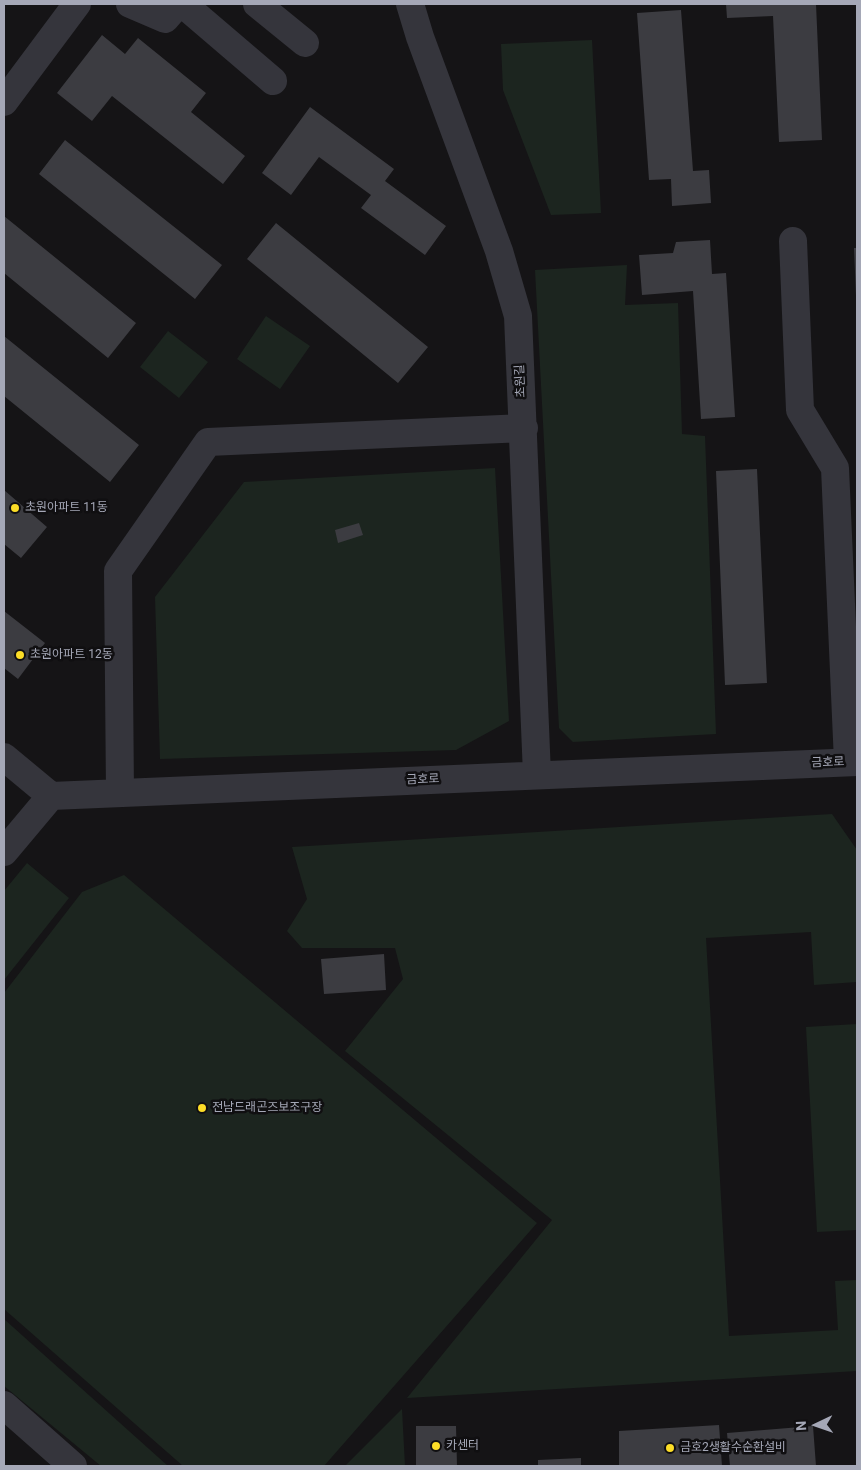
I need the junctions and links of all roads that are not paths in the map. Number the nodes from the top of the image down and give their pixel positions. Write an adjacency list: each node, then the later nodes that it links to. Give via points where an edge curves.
1 (77, 4): 9 (street)
2 (130, 4): 3 (street, via 165,19)
3 (178, 4)
4 (183, 4): 8 (street)
5 (257, 4): 7 (street)
6 (410, 4): 11 (street, 초원길, via 499,251 518,316)
7 (305, 43)
8 (273, 81)
9 (4, 102)
10 (793, 241): 13 (street, via 800,410 835,468)
11 (524, 428): 14 (street, 초원길); 15 (street, via 208,442 118,570)
12 (4, 757): 16 (street)
13 (852, 762): 14 (street, 금호로)
14 (537, 775): 15 (street, 금호로)
15 (120, 793): 16 (street, 금호로)
16 (51, 796): 17 (street)
17 (4, 852)
18 (4, 1405): 19 (street)
19 (73, 1466)

